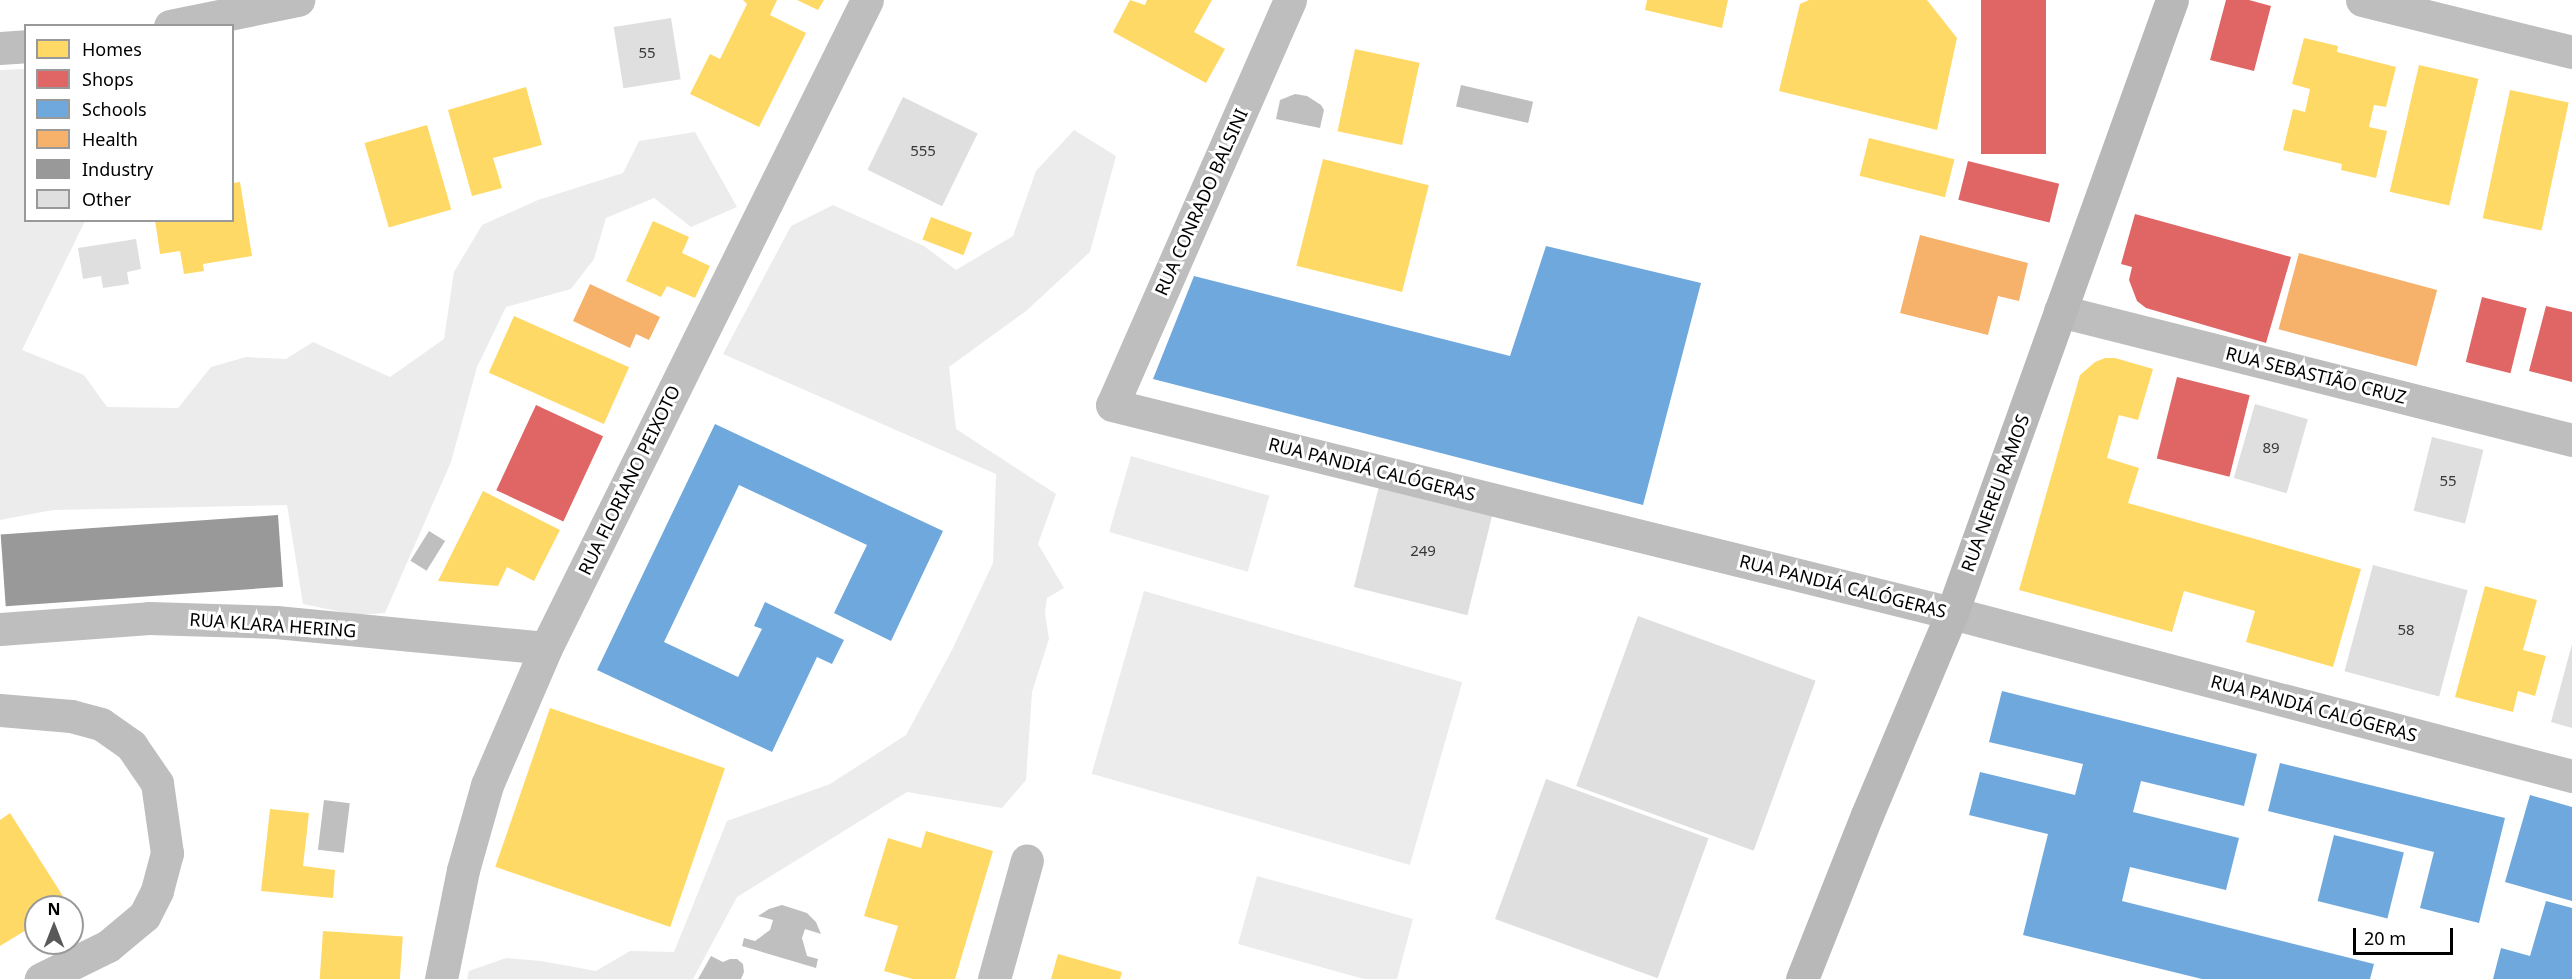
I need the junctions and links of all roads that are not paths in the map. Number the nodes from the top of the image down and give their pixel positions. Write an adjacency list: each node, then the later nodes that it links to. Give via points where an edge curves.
1 (298, 0): 6 (street)
2 (867, 0): 15 (street, RUA FLORIANO PEIXOTO)
3 (1290, 0): 11 (street, RUA CONRADO BALSINI)
4 (2172, 0): 10 (main road, RUA NEREU RAMOS)
5 (2362, 0): 9 (street)
6 (180, 24)
7 (24, 46): 8 (street)
8 (0, 48)
9 (2572, 52)
10 (2060, 310): 12 (street, RUA SEBASTIÃO CRUZ); 13 (main road, RUA NEREU RAMOS)
11 (1112, 405): 13 (street, RUA PANDIÁ CALÓGERAS)
12 (2572, 440)
13 (1952, 613): 17 (street, RUA PANDIÁ CALÓGERAS); 22 (main road, RUA NEREU RAMOS)
14 (0, 629): 15 (street, RUA KLARA HERING, via 149,618 276,622)
15 (546, 648): 20 (street, RUA FLORIANO PEIXOTO, via 487,785 463,870)
16 (0, 710): 19 (street, via 72,716 101,724 131,745 157,783 168,853 157,891 144,916 108,946)
17 (2572, 776)
18 (1027, 860): 21 (street)
19 (41, 979)
20 (441, 979)
21 (994, 979)
22 (1802, 979)

